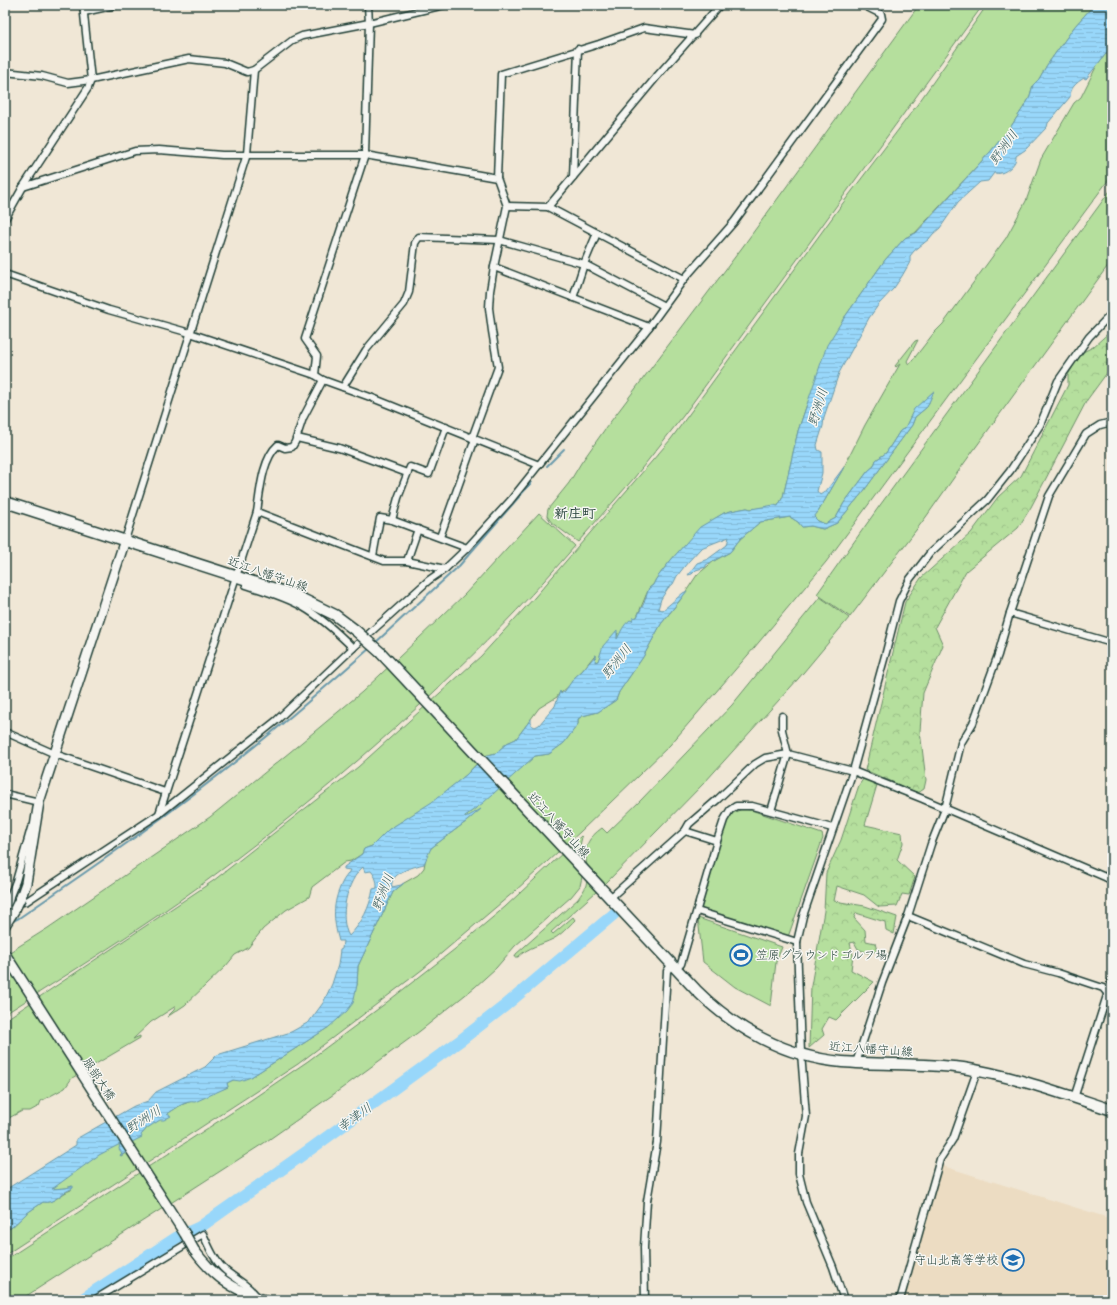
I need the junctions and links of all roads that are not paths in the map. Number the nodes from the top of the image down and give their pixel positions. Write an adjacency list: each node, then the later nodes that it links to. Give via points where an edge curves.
1 (83, 5): 7 (street)
2 (116, 5): 7 (street)
3 (368, 5): 8 (street)
4 (444, 5): 8 (street)
5 (720, 5): 9 (street)
6 (863, 5): 27 (street, via 881,14 882,19 734,222)
7 (84, 12): 13 (street)
8 (369, 24): 11 (street, via 302,36); 15 (street)
9 (695, 35): 10 (street, via 644,28); 16 (street)
10 (578, 49): 16 (street); 17 (street, via 501,74)
11 (254, 70): 13 (street, via 247,72 225,63 189,59); 14 (street)
12 (5, 72): 13 (street, via 42,76 68,83)
13 (91, 80): 18 (street)
14 (247, 154): 15 (street); 18 (street, via 135,151); 32 (street)
15 (365, 156): 17 (street); 33 (street, via 305,339 317,356)
16 (573, 177): 20 (street)
17 (497, 178): 19 (street)
18 (23, 187): 21 (street)
19 (507, 206): 20 (street); 23 (street)
20 (548, 207): 22 (street)
21 (5, 218)
22 (597, 233): 24 (street); 27 (street)
23 (499, 240): 24 (street); 25 (street); 35 (street, via 419,237 415,244 410,292 404,304 366,350)
24 (584, 264): 28 (street); 29 (street)
25 (494, 267): 28 (street); 39 (street, via 489,308 498,367)
26 (5, 274): 32 (street, via 109,310)
27 (684, 279): 29 (street)
28 (574, 298): 31 (street)
29 (664, 306): 31 (street)
30 (1112, 313): 60 (street, via 1089,337 1058,381 1040,425 1010,472 986,500 930,553 910,579 899,600)
31 (649, 327): 40 (street)
32 (190, 332): 33 (street); 47 (street)
33 (315, 375): 34 (street)
34 (323, 380): 35 (street); 38 (street, via 303,418)
35 (343, 387): 37 (street)
36 (1112, 422): 53 (street, via 1100,425 1086,434 1049,496)
37 (446, 427): 39 (street); 41 (street, via 429,474 410,467)
38 (297, 438): 41 (street, via 339,448); 43 (street, via 292,447 278,445 274,448 262,480)
39 (473, 438): 40 (street); 46 (street)
40 (539, 465): 48 (street)
41 (407, 473): 44 (street)
42 (5, 502): 47 (main road, 近江八幡守山線)
43 (257, 512): 49 (street); 52 (street)
44 (392, 520): 45 (street); 49 (street, via 380,518)
45 (418, 529): 46 (street); 50 (street)
46 (440, 537): 48 (street)
47 (125, 540): 52 (main road, 近江八幡守山線); 58 (street)
48 (467, 548): 51 (street)
49 (374, 556): 50 (street, via 384,561)
50 (407, 561): 51 (street)
51 (445, 569): 55 (street, via 429,580)
52 (236, 576): 55 (street, via 244,584 303,607); 61 (street); 73 (main road, 近江八幡守山線, bridge, via 294,594 336,615 355,630 383,655)
53 (1010, 614): 54 (street); 64 (street, via 974,722 961,743)
54 (1112, 643)
55 (353, 648): 66 (street, via 277,720)
56 (782, 716): 59 (street, via 782,730)
57 (5, 732): 58 (street)
58 (55, 754): 61 (street); 63 (street)
59 (788, 754): 60 (street); 65 (street); 69 (street, via 765,758 755,764 689,824)
60 (852, 770): 64 (street); 68 (street)
61 (165, 792): 66 (street)
62 (5, 794): 63 (street)
63 (39, 802): 67 (street)
64 (945, 809): 72 (street); 76 (street)
65 (772, 812): 68 (street); 70 (street, via 752,806 736,806 724,820)
66 (158, 814): 74 (street, via 27,901)
67 (35, 826): 74 (street, via 31,828 10,896); 74 (street, bridge, via 26,882 21,897)
68 (832, 828): 78 (street)
69 (685, 831): 70 (street); 73 (street)
70 (717, 841): 75 (street)
71 (1112, 868): 72 (street)
72 (1110, 879)
73 (610, 898): 80 (main road, 近江八幡守山線)
74 (10, 907): 77 (street)
75 (697, 911): 78 (street); 80 (street)
76 (908, 916): 82 (street, via 1024,964 1102,988); 84 (street, via 882,983)
77 (5, 925)
78 (797, 942): 83 (street)
79 (5, 954): 88 (street, 服部大橋, bridge, via 194,1250 221,1280)
80 (677, 964): 83 (main road, 近江八幡守山線, via 705,998 725,1016 758,1037); 90 (street, via 667,971 657,1142 647,1201 644,1247)
81 (1112, 980): 82 (street)
82 (1110, 994): 86 (street)
83 (801, 1053): 84 (main road, 近江八幡守山線); 91 (street, via 806,1116 799,1154 799,1174 806,1202)
84 (856, 1063): 85 (main road, 近江八幡守山線, via 937,1066)
85 (977, 1071): 86 (main road, 近江八幡守山線); 92 (street, via 953,1139 940,1159)
86 (1074, 1098): 87 (main road, 近江八幡守山線)
87 (1112, 1110)
88 (261, 1299): 89 (street, via 252,1289 224,1270 203,1234)
89 (94, 1300)
90 (645, 1300)
91 (844, 1300)
92 (900, 1300)

